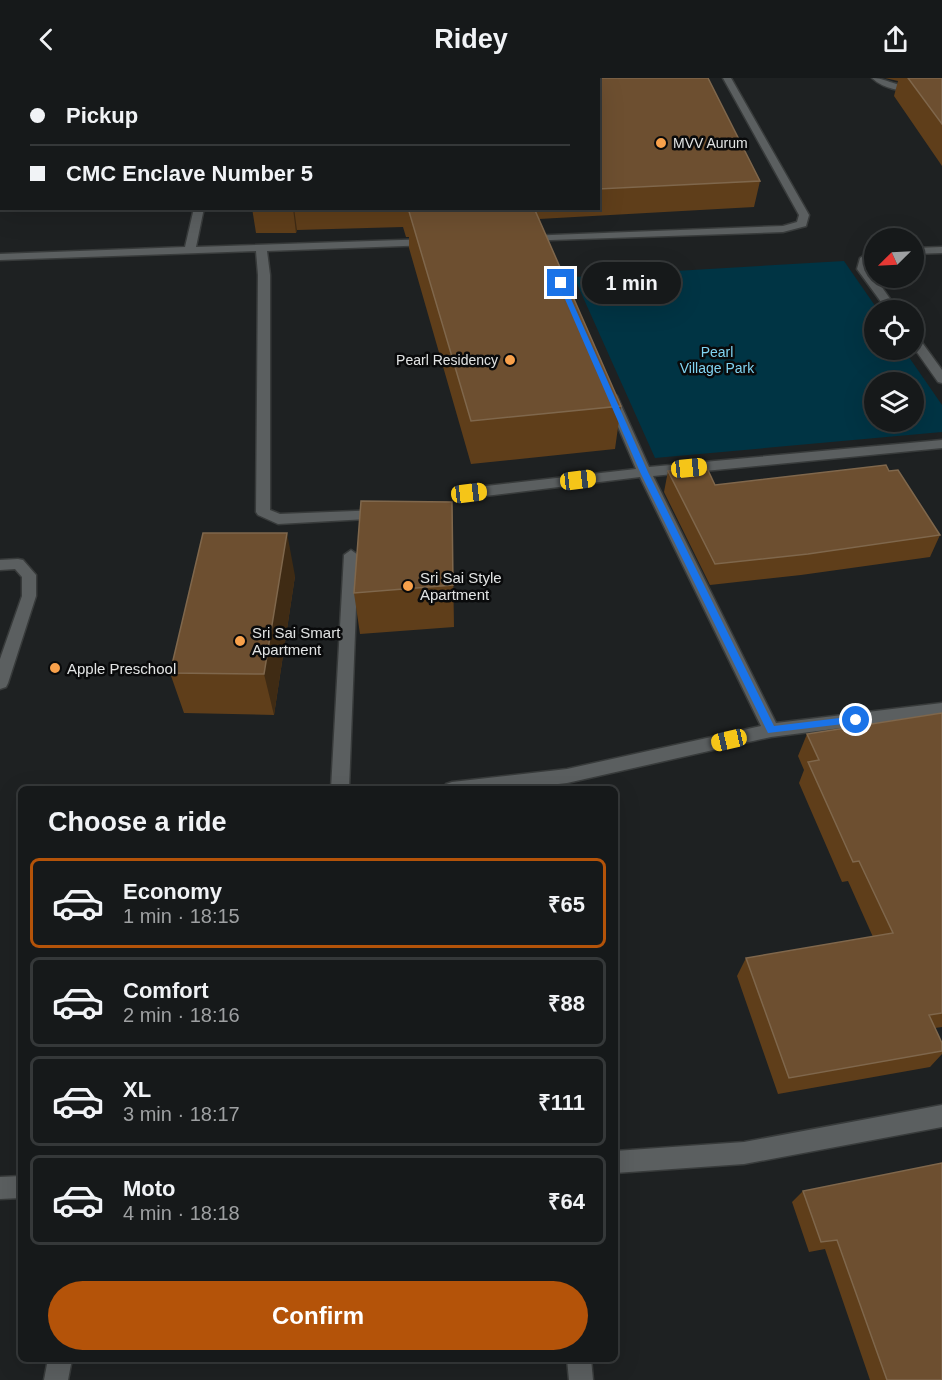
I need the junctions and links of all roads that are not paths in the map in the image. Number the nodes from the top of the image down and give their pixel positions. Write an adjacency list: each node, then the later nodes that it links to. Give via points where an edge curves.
1 (727, 78): 5 (street, via 804,215 802,224 783,229)
2 (876, 78): 3 (street, via 889,86 907,89)
3 (942, 88)
4 (199, 210): 8 (street)
5 (518, 240)
6 (446, 242): 7 (street)
7 (261, 247): 8 (street); 18 (street, via 263,512 278,519)
8 (190, 249): 11 (street)
9 (942, 250): 10 (street)
10 (924, 251)
11 (0, 257)
12 (924, 354): 13 (street)
13 (942, 379)
14 (607, 388): 16 (street)
15 (942, 444): 16 (street)
16 (644, 472): 17 (street); 23 (street)
17 (469, 493)
18 (380, 515)
19 (351, 555): 24 (street)
20 (0, 565): 21 (street, via 18,564 29,575 29,596)
21 (0, 683)
22 (942, 709): 23 (street)
23 (771, 730): 25 (street, via 567,776)
24 (340, 786)
25 (479, 786)
26 (942, 1116): 27 (street, via 744,1153)
27 (618, 1162)
28 (18, 1187): 29 (street)
29 (0, 1188)
30 (59, 1362): 32 (street)
31 (579, 1362): 33 (street)
32 (56, 1380)
33 (581, 1380)

